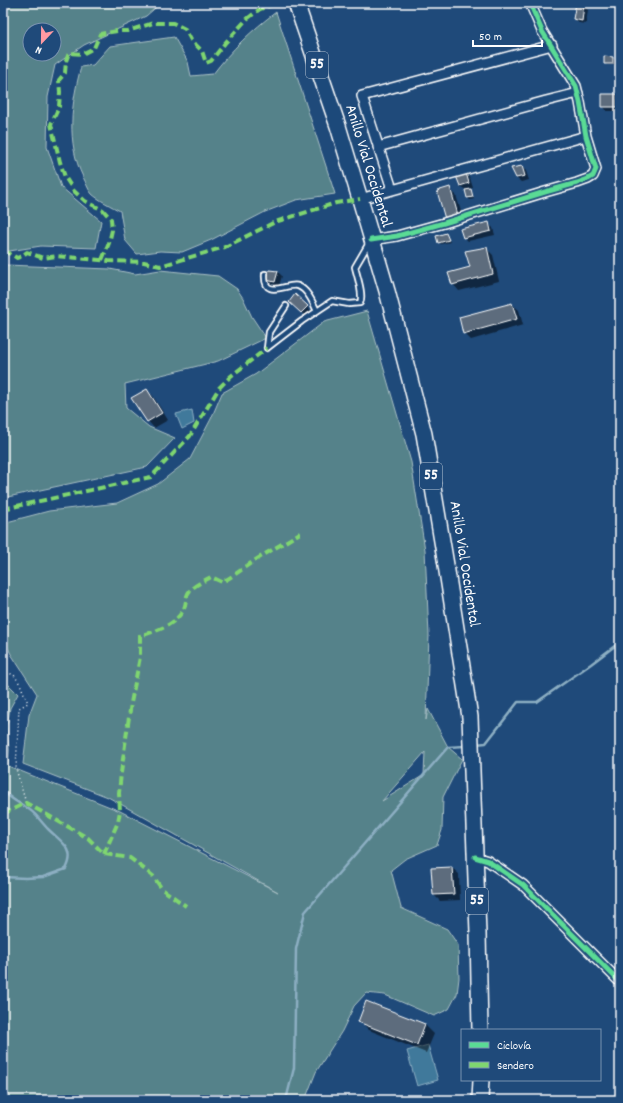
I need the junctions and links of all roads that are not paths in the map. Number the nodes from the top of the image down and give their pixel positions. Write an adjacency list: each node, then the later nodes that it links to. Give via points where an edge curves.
1 (296, 3): 8 (highway, Anillo Vial Occidental / 55)
2 (530, 3): 3 (street, via 542,31)
3 (552, 45): 4 (street); 6 (street, via 362,96)
4 (578, 93): 5 (street); 6 (street)
5 (586, 136): 7 (street); 9 (street, via 596,169 593,176 588,179 426,228)
6 (378, 147): 7 (street)
7 (392, 189): 8 (street)
8 (360, 199): 9 (highway, Anillo Vial Occidental / 55)
9 (371, 240): 12 (lane, via 355,267 361,292 360,303 332,301); 13 (highway, Anillo Vial Occidental / 55, via 387,290 424,434 470,717)
10 (265, 274): 12 (lane, via 267,286 271,288 294,285 300,287)
11 (286, 306): 12 (lane, via 269,332 267,348)
12 (318, 311)
13 (475, 857): 14 (street, via 488,861 523,885); 15 (highway, Anillo Vial Occidental / 55)
14 (620, 982)
15 (480, 1029)
16 (480, 1081): 17 (highway)
17 (480, 1100)

